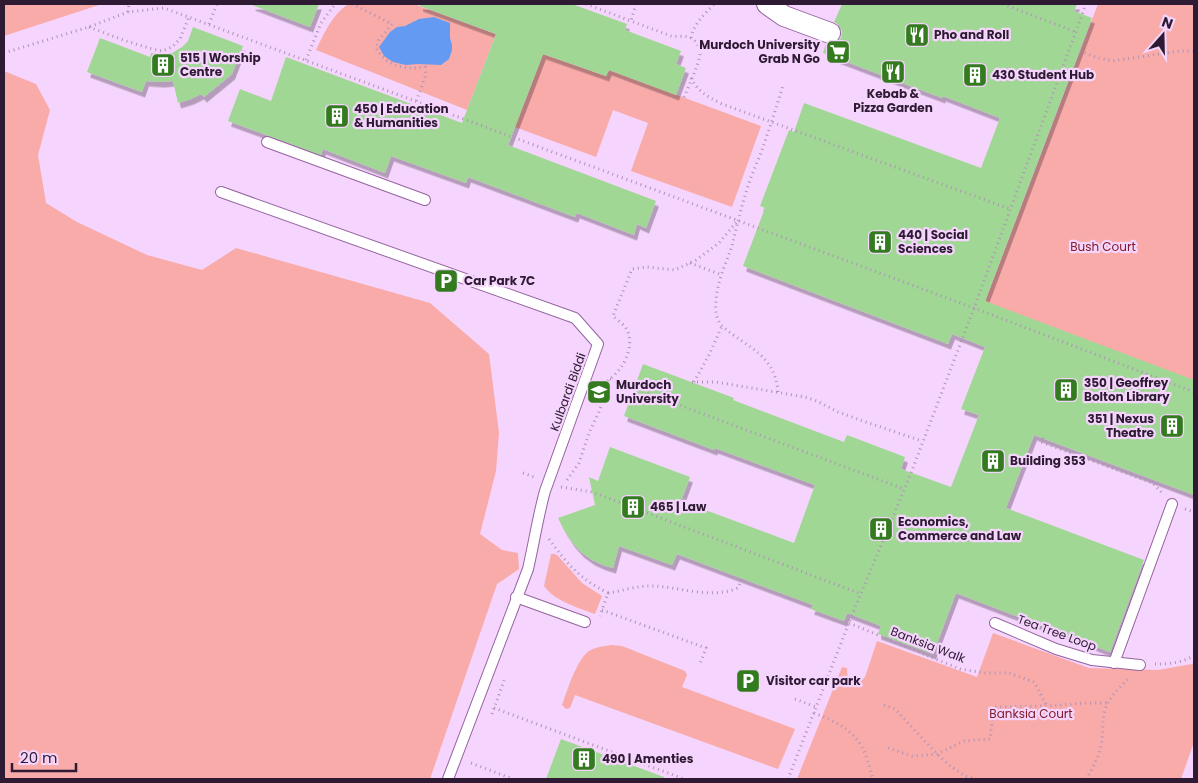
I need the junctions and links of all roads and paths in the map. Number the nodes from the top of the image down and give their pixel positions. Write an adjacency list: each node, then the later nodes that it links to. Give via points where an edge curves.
1 (129, 4): 11 (path)
2 (217, 4): 14 (path)
3 (334, 4): 22 (path, via 321,23)
4 (352, 4): 26 (path, via 392,24 376,48 381,57 401,67 425,67 426,74)
5 (586, 4): 13 (path)
6 (636, 4): 13 (path)
7 (714, 4): 18 (path, via 696,23)
8 (767, 4): 17 (street, via 784,16)
9 (1003, 4): 16 (path)
10 (1086, 4): 16 (path)
11 (128, 12): 12 (path, via 164,8); 15 (path)
12 (189, 17): 14 (path); 15 (path, via 180,39 162,51)
13 (631, 21): 18 (path, via 671,36)
14 (209, 24): 22 (path)
15 (88, 27): 21 (path)
16 (1076, 32): 31 (path)
17 (830, 33)
18 (691, 38): 23 (path, via 698,43 700,53)
19 (1193, 50): 20 (path, via 1113,61)
20 (1080, 51)
21 (4, 54)
22 (306, 60): 26 (path)
23 (692, 78): 25 (path); 27 (path, via 703,94)
24 (783, 85): 27 (path)
25 (683, 100)
26 (416, 102): 32 (path)
27 (772, 122): 31 (path); 32 (path)
28 (267, 142): 30 (lane)
29 (221, 192): 51 (lane, Kulbardi Biddi, via 575,318 598,344 545,491 528,569)
30 (425, 200)
31 (1010, 209): 35 (path)
32 (738, 220): 33 (path, via 719,243); 34 (path); 35 (path)
33 (690, 263): 34 (path); 37 (path, via 675,270 632,269 613,316 627,330 629,348 625,362)
34 (722, 275): 36 (path, via 716,298 716,316)
35 (974, 308): 39 (path); 41 (path)
36 (722, 326): 38 (path, via 763,356 775,374); 38 (path, via 693,382 716,382)
37 (610, 379): 42 (path, via 602,387 604,397); 45 (path)
38 (778, 392): 41 (path, via 817,400 863,422)
39 (1194, 392)
40 (1043, 438): 43 (path, via 1041,442)
41 (922, 441): 45 (path)
42 (576, 468)
43 (1153, 483)
44 (562, 487): 50 (path, via 592,492)
45 (904, 489): 50 (path)
46 (1172, 504): 58 (lane)
47 (548, 536): 49 (path, via 572,569)
48 (743, 576): 49 (path, via 738,588 728,592 650,586)
49 (608, 593): 52 (path)
50 (861, 594): 55 (path)
51 (516, 597): 54 (lane); 72 (lane, Kulbardi Biddi)
52 (602, 610): 53 (path); 59 (path, via 706,648)
53 (599, 618)
54 (585, 622)
55 (849, 623): 65 (path, Banksia Walk, via 960,669 1009,673 1034,682); 66 (path)
56 (995, 623): 58 (lane, Tea Tree Loop, via 1056,649)
57 (1194, 655): 60 (path)
58 (1114, 663): 61 (lane, Tea Tree Loop)
59 (700, 664)
60 (1167, 664)
61 (1140, 665): 63 (path)
62 (795, 699): 66 (path)
63 (1108, 703): 65 (path); 78 (path, via 1098,756)
64 (884, 705): 70 (path, via 895,709)
65 (1047, 706): 70 (path, via 994,707 990,739 964,741)
66 (816, 707): 68 (path)
67 (494, 708): 74 (path)
68 (814, 713): 75 (path); 76 (path, via 844,726 855,736)
69 (888, 748): 70 (path, via 912,756)
70 (937, 754): 77 (path, via 965,776)
71 (471, 763): 73 (path)
72 (448, 779)
73 (513, 779)
74 (684, 779)
75 (788, 779)
76 (873, 779)
77 (975, 779)
78 (1086, 779)

